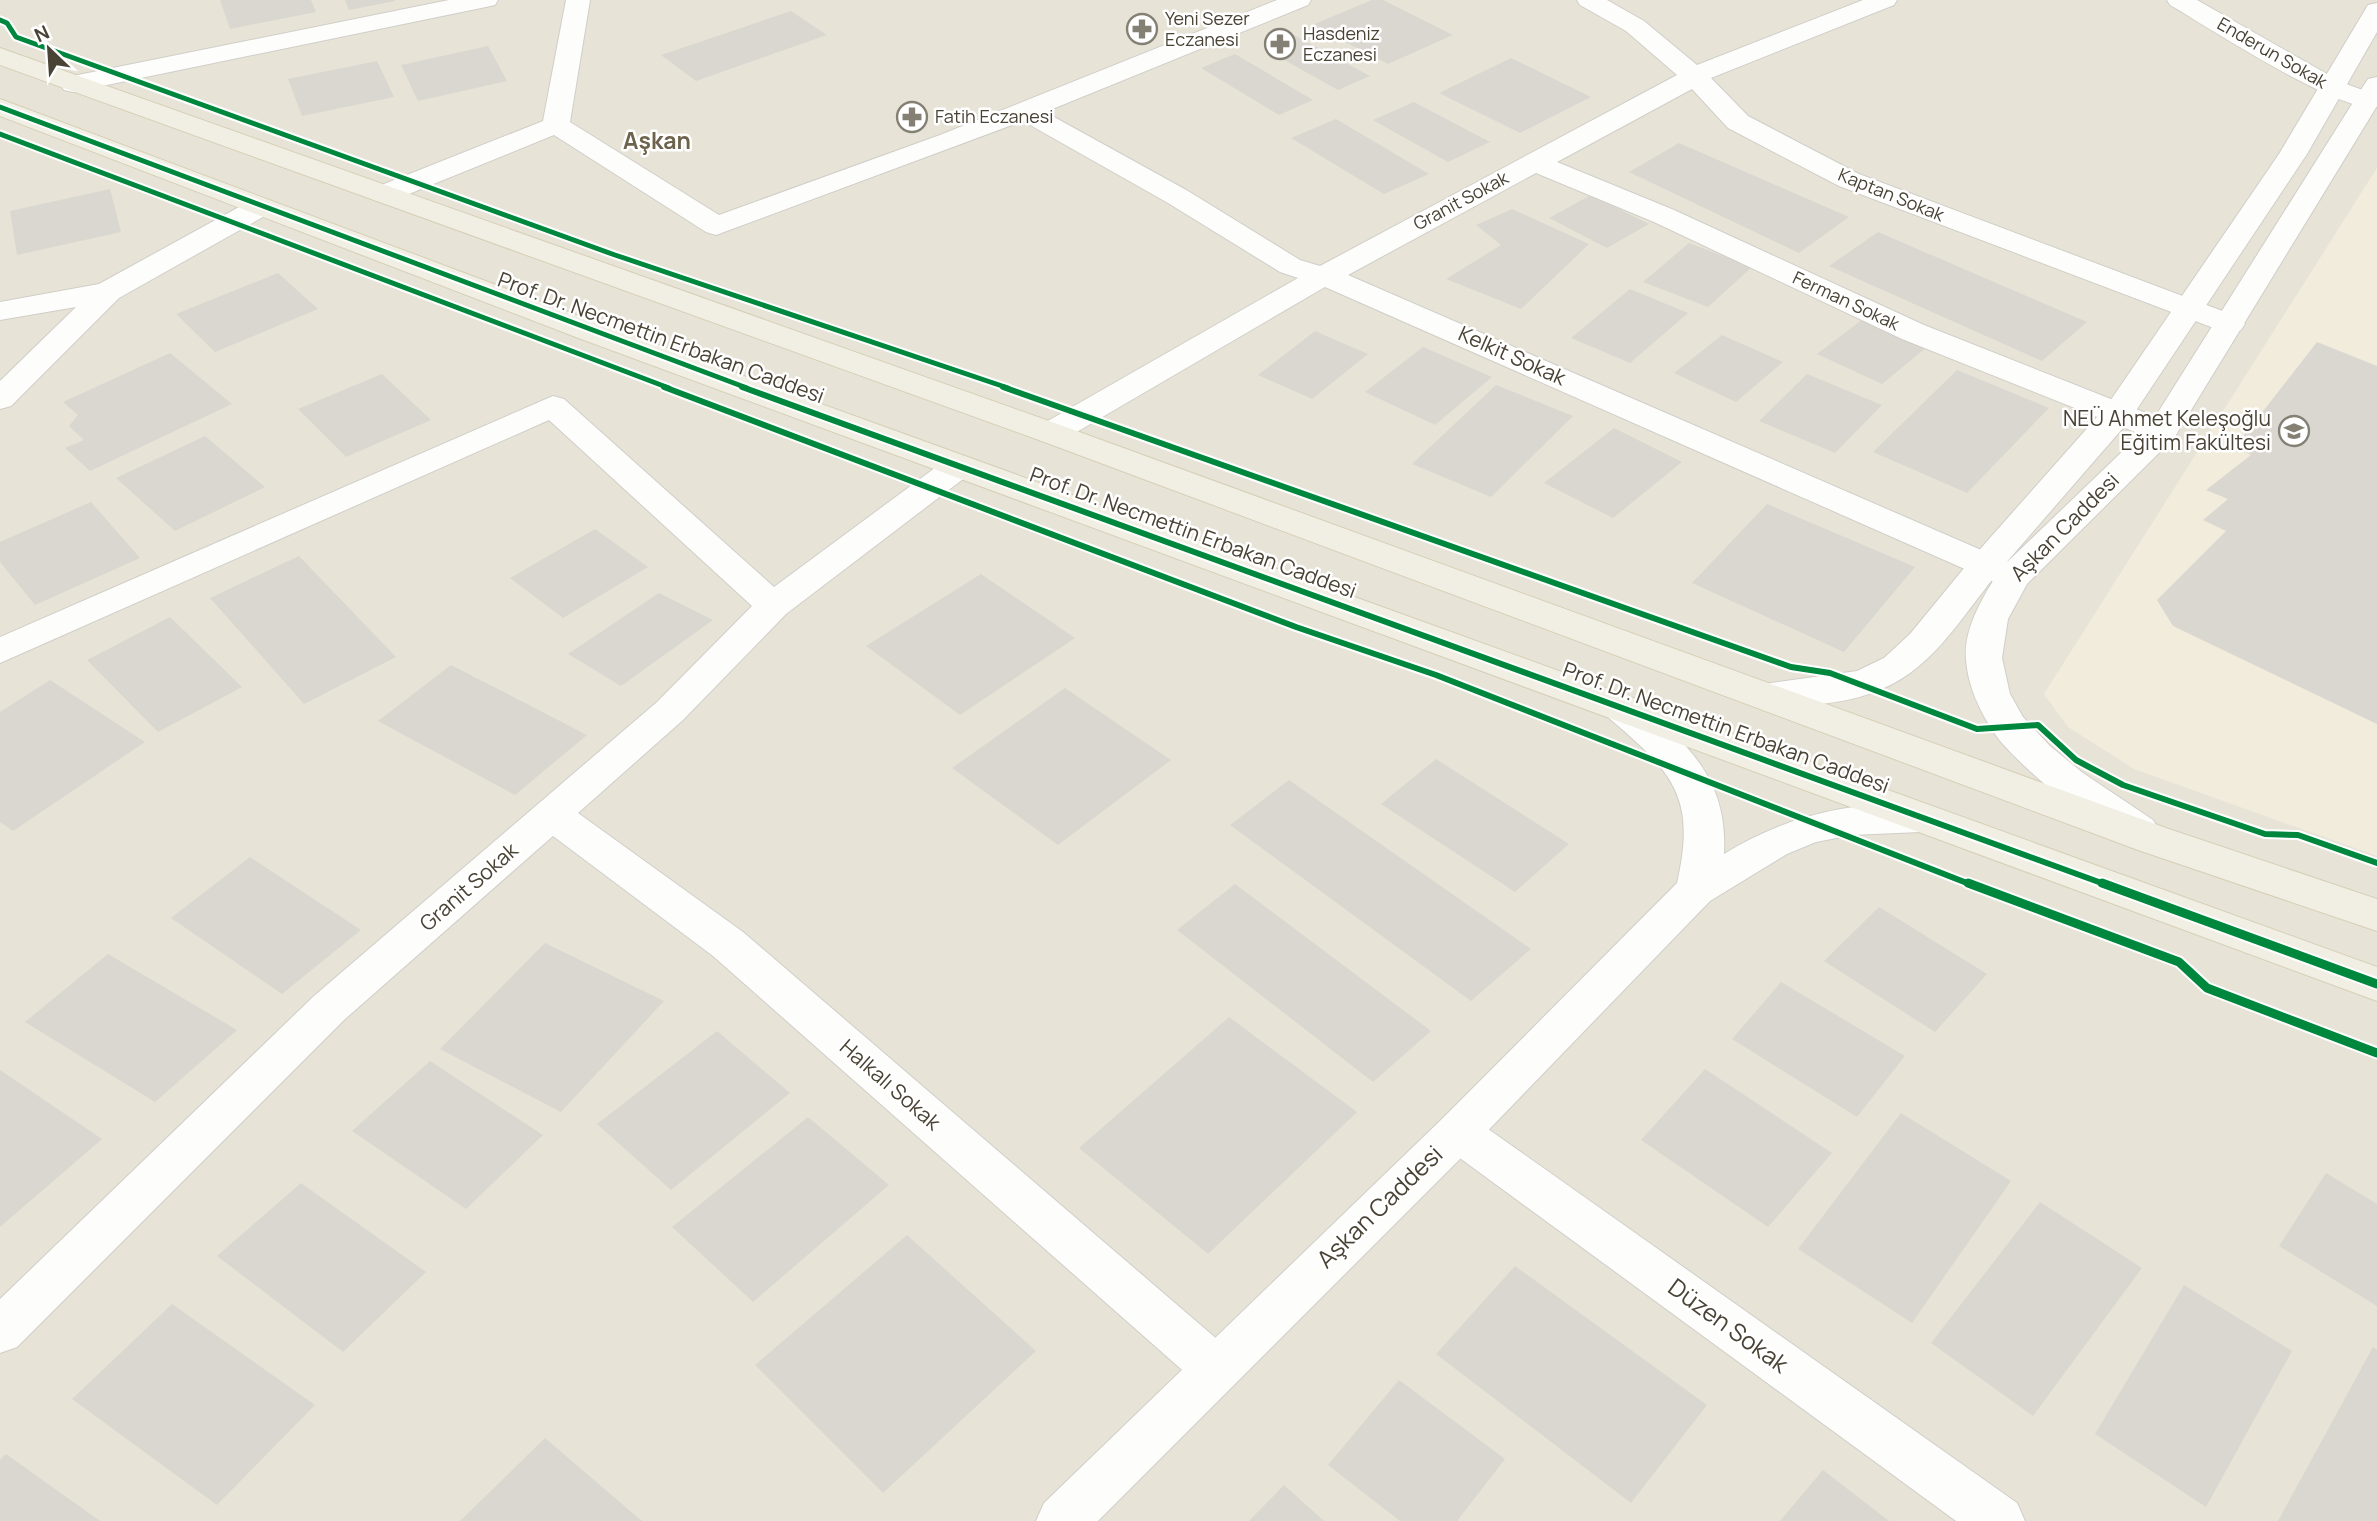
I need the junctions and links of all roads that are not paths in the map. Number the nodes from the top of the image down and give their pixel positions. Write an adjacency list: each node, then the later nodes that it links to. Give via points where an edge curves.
1 (486, 0): 10 (street)
2 (578, 0): 15 (street)
3 (1299, 0): 14 (street)
4 (1589, 0): 9 (street, Kaptan Sokak, via 1636,26)
5 (1885, 0): 9 (street, Granit Sokak)
6 (2179, 0): 11 (street, Enderun Sokak)
7 (2377, 10): 11 (street, Aşkan Caddesi)
8 (0, 56): 10 (main road, Prof. Dr. Necmettin Erbakan Caddesi)
9 (1695, 77): 16 (street, Granit Sokak); 21 (street, Kaptan Sokak, via 1738,122 1849,180)
10 (73, 84): 17 (main road, Prof. Dr. Necmettin Erbakan Caddesi)
11 (2332, 88): 12 (street, Enderun Sokak); 21 (street, Aşkan Caddesi, via 2293,154)
12 (2372, 93): 23 (street, Aşkan Caddesi)
13 (0, 107): 18 (main road, Prof. Dr. Necmettin Erbakan Caddesi)
14 (1024, 111): 15 (street, via 716,226); 19 (street, Kelkit Sokak, via 1290,266)
15 (556, 125): 17 (street)
16 (1534, 162): 19 (street, Granit Sokak); 25 (street, Ferman Sokak, via 1664,216 1913,332)
17 (384, 194): 27 (main road, Prof. Dr. Necmettin Erbakan Caddesi)
18 (260, 207): 20 (street); 28 (main road, Prof. Dr. Necmettin Erbakan Caddesi)
19 (1322, 277): 27 (street, Granit Sokak); 29 (street, Kelkit Sokak, via 1354,287)
20 (108, 292): 22 (street); 24 (street)
21 (2187, 308): 23 (street, Kaptan Sokak); 25 (street, Aşkan Caddesi)
22 (0, 311)
23 (2230, 324): 26 (street, Aşkan Caddesi)
24 (0, 399)
25 (2118, 414): 26 (street, Ferman Sokak); 29 (street, Aşkan Caddesi)
26 (2162, 431): 29 (street, Aşkan Caddesi)
27 (1051, 433): 32 (main road, Prof. Dr. Necmettin Erbakan Caddesi)
28 (959, 466): 30 (street, Granit Sokak); 33 (main road, Prof. Dr. Necmettin Erbakan Caddesi)
29 (1999, 571): 32 (street, Aşkan Caddesi, via 1897,667 1858,684); 36 (street, Aşkan Caddesi, via 1983,661 1992,698 2013,734 2045,765)
30 (773, 607): 31 (street, via 553,406); 34 (street, Granit Sokak, via 670,711)
31 (0, 651)
32 (1762, 695): 36 (main road, Prof. Dr. Necmettin Erbakan Caddesi)
33 (1622, 709): 35 (main road, Prof. Dr. Necmettin Erbakan Caddesi); 37 (street, via 1676,757 1693,782 1707,818 1706,855)
34 (553, 815): 41 (street, Granit Sokak, via 328,1008); 42 (street, Halkalı Sokak, via 728,944)
35 (1920, 817): 37 (street, via 1852,820 1809,829 1773,843); 39 (main road, Prof. Dr. Necmettin Erbakan Caddesi)
36 (2152, 839): 38 (main road, Prof. Dr. Necmettin Erbakan Caddesi)
37 (1696, 890): 40 (street, Aşkan Caddesi)
38 (2377, 915)
39 (2377, 984)
40 (1458, 1132): 42 (street, Aşkan Caddesi); 44 (street, Düzen Sokak)
41 (0, 1331)
42 (1215, 1368): 43 (street, Aşkan Caddesi)
43 (1062, 1521)
44 (1999, 1521)

